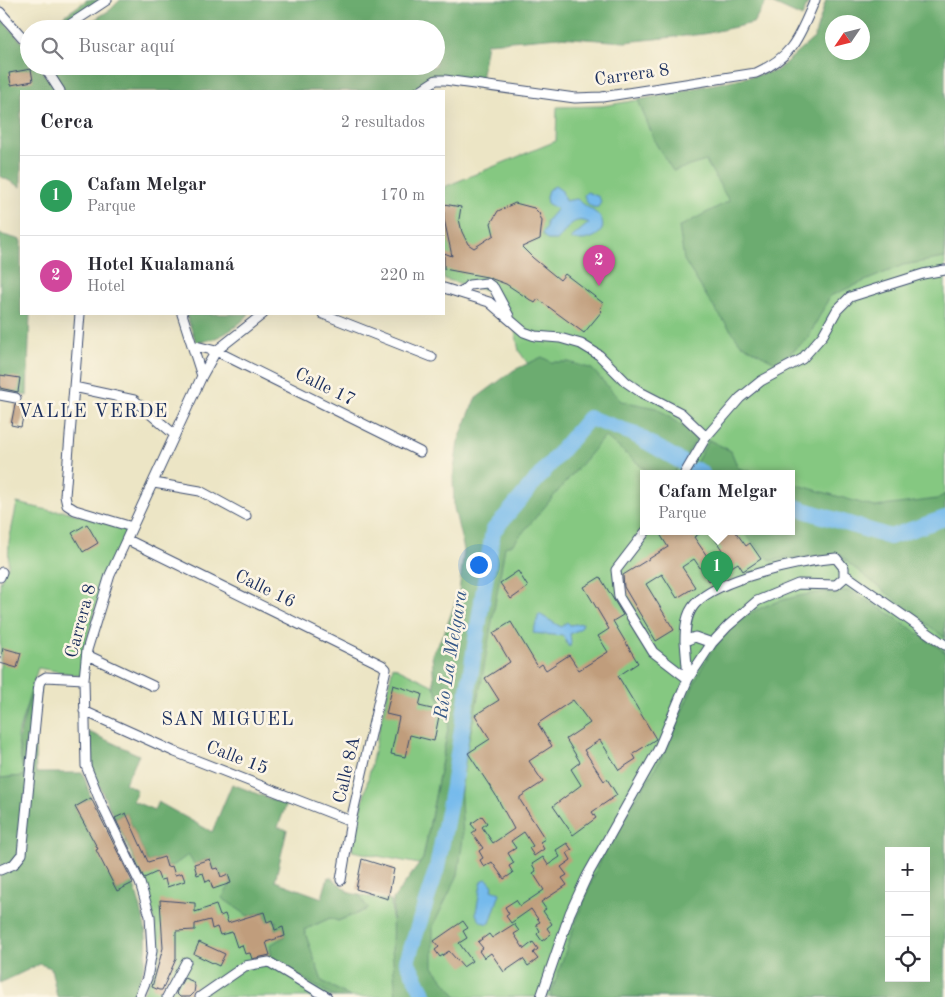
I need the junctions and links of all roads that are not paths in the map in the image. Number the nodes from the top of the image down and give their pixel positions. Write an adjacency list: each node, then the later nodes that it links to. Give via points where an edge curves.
1 (107, 0): 4 (street)
2 (816, 0): 8 (street, Carrera 8, via 786,55 756,72 602,97 575,98 445,80 436,80)
3 (0, 12): 5 (street)
4 (77, 20)
5 (20, 35)
6 (50, 75): 7 (street)
7 (59, 90)
8 (421, 90)
9 (945, 270): 25 (street, via 850,297 802,359 761,381 740,398)
10 (445, 288): 11 (street)
11 (462, 292): 16 (street, via 489,302); 16 (street, via 469,284 487,283 494,288)
12 (80, 315): 21 (street)
13 (182, 315): 17 (street)
14 (262, 315): 18 (street, Carrera 8)
15 (326, 315): 19 (street)
16 (510, 318): 25 (street, via 524,332 535,336 582,344 626,382 681,413)
17 (192, 345): 18 (street, Calle 17); 20 (street)
18 (216, 351): 20 (street, Carrera 8); 26 (street, Calle 17)
19 (432, 357)
20 (202, 376): 24 (street, Carrera 8)
21 (74, 387): 24 (street, via 134,400); 30 (street, via 65,496 67,505)
22 (0, 394): 23 (street)
23 (16, 398)
24 (175, 435): 28 (street, Carrera 8)
25 (706, 437): 27 (street)
26 (420, 452)
27 (687, 470)
28 (154, 483): 29 (street, via 200,491); 30 (street, Carrera 8)
29 (246, 516)
30 (132, 527): 32 (street, Carrera 8)
31 (643, 535): 39 (street, via 616,570 619,598 653,652)
32 (128, 540): 37 (street, Carrera 8, via 110,576); 38 (street, Calle 16)
33 (844, 574): 34 (street, via 844,568 836,558 806,561 764,572 709,593 694,605 688,615); 35 (street, via 836,584 798,584 757,601); 36 (street)
34 (685, 641): 35 (street, via 695,637); 39 (street)
35 (712, 644): 39 (street)
36 (945, 645)
37 (87, 655): 40 (street, Carrera 8); 41 (street)
38 (386, 669): 43 (street, Calle 8A)
39 (688, 679): 51 (street, via 658,750 587,876 570,913)
40 (84, 680): 42 (street, Carrera 8); 44 (street, via 46,677 41,680 22,854 14,864)
41 (153, 686)
42 (84, 711): 43 (street, Calle 15, via 175,752); 47 (street, Carrera 8, via 86,766 140,883 150,916 152,951 147,978)
43 (351, 821): 45 (street, Calle 8A)
44 (0, 870)
45 (341, 880)
46 (186, 962): 48 (street)
47 (139, 997)
48 (167, 997)
49 (200, 997): 50 (street, via 245,966 269,962)
50 (327, 997)
51 (541, 997)

